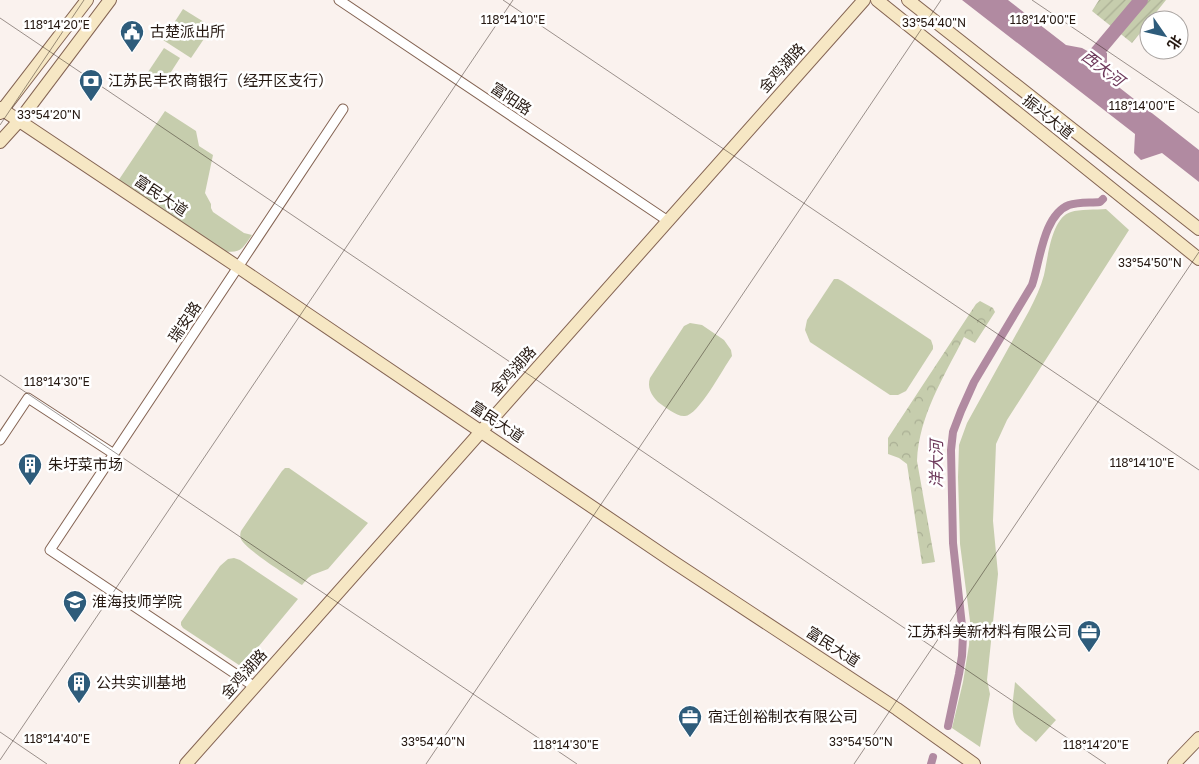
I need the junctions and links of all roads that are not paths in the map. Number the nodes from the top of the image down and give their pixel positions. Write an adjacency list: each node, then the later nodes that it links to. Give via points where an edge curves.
1 (87, 0): 8 (street)
2 (110, 0): 9 (street)
3 (339, 0): 11 (street, 富阳路)
4 (864, 0): 11 (street, 金鸡湖路)
5 (877, 0): 13 (street, 振兴大道)
6 (908, 0): 12 (street, 振兴大道)
7 (343, 109): 14 (street, 瑞安路)
8 (1, 111): 9 (street, 富民大道)
9 (19, 121): 10 (street); 14 (street, 富民大道)
10 (0, 142)
11 (668, 221): 15 (street, 金鸡湖路)
12 (1199, 229)
13 (1199, 258)
14 (238, 267): 15 (street, 富民大道); 17 (street, 瑞安路)
15 (482, 431): 18 (street, 金鸡湖路); 21 (street, 富民大道)
16 (0, 440): 17 (street, via 28,398)
17 (114, 454): 18 (street, 瑞安路, via 50,550)
18 (254, 687): 20 (street, 金鸡湖路)
19 (1199, 738): 22 (street)
20 (186, 764)
21 (974, 764)
22 (1174, 764)

